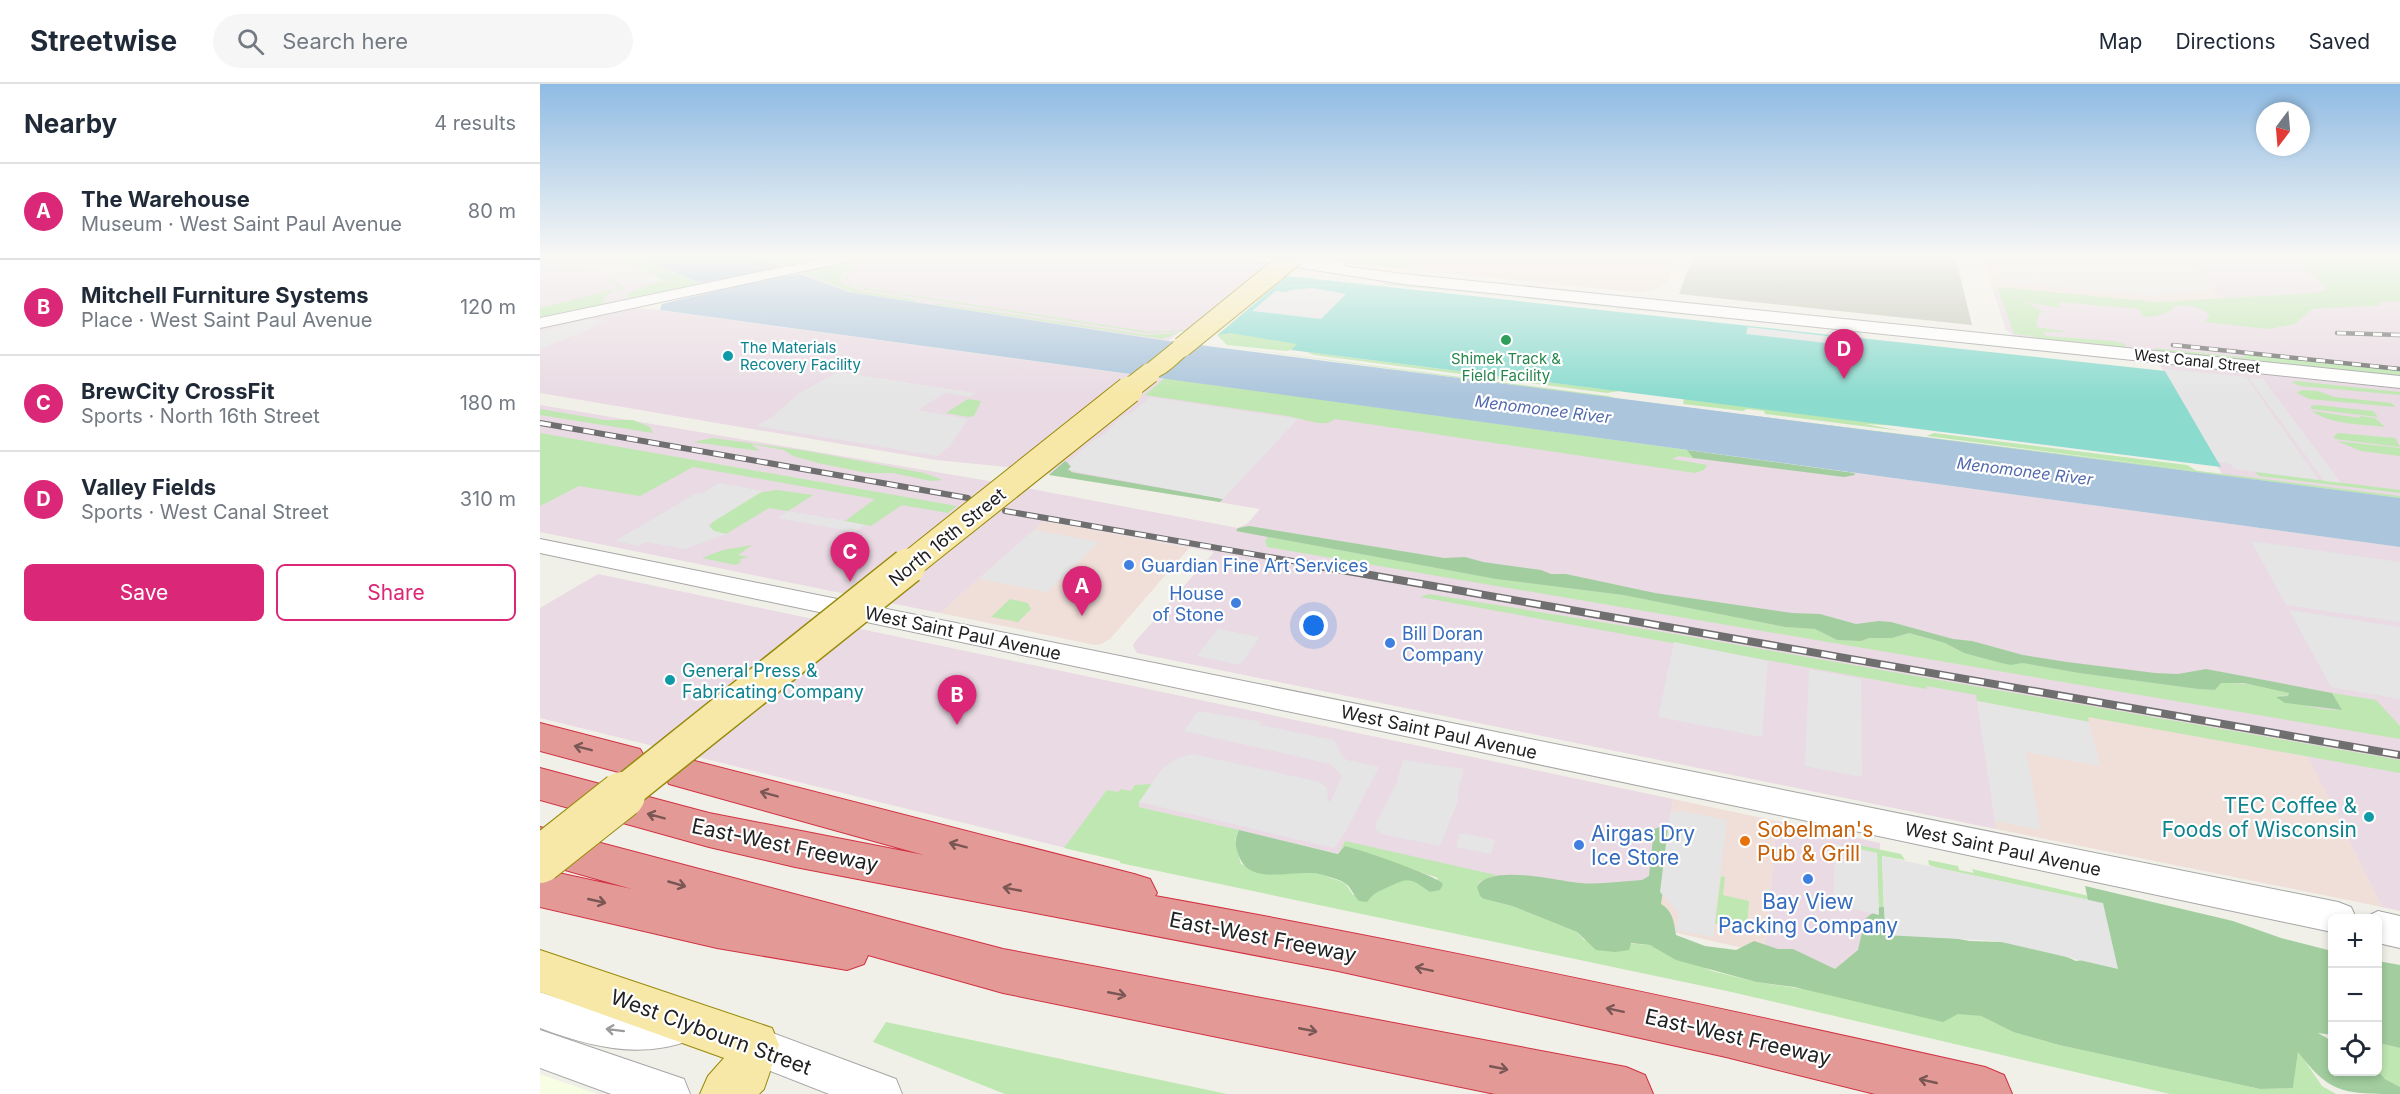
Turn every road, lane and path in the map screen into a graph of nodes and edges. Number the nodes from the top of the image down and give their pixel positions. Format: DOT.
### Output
graph roads {
  1 [pos="634,303"];
  2 [pos="1252,303"];
  3 [pos="1673,303"];
  4 [pos="540,323"];
  5 [pos="2400,382"];
  6 [pos="540,546"];
  7 [pos="540,737"];
  8 [pos="626,759"];
  9 [pos="683,773"];
  10 [pos="540,784"];
  11 [pos="540,844"];
  12 [pos="540,860"];
  13 [pos="540,888"];
  14 [pos="2328,916"];
  15 [pos="2382,928"];
  16 [pos="2400,932"];
  17 [pos="1338,950"];
  18 [pos="540,971"];
  19 [pos="1059,983"];
  20 [pos="540,1010"];
  21 [pos="694,1026"];
  22 [pos="754,1045"];
  23 [pos="540,1049"];
  24 [pos="669,1094"];
  25 [pos="726,1094"];
  26 [pos="881,1094"];
  27 [pos="1626,1094"];
  28 [pos="1985,1094"];
  1 -- 4 [label="street"];
  2 -- 12 [label="main road, North 16th Street, bridge"];
  3 -- 5 [label="street, West Canal Street"];
  6 -- 14 [label="street, West Saint Paul Avenue"];
  8 -- 7 [label="highway, one-way"];
  17 -- 9 [label="highway, one-way"];
  17 -- 10 [label="highway, East-West Freeway, one-way"];
  11 -- 19 [label="highway, one-way"];
  13 -- 19 [label="highway, one-way"];
  15 -- 16 [label="street"];
  28 -- 17 [label="highway, East-West Freeway, one-way"];
  18 -- 21 [label="main road, West Clybourn Street"];
  19 -- 27 [label="highway, one-way"];
  21 -- 20 [label="street, one-way"];
  21 -- 22 [label="main road, West Clybourn Street"];
  22 -- 25 [label="main road"];
  22 -- 26 [label="street, West Clybourn Street"];
  23 -- 24 [label="street"];
}
